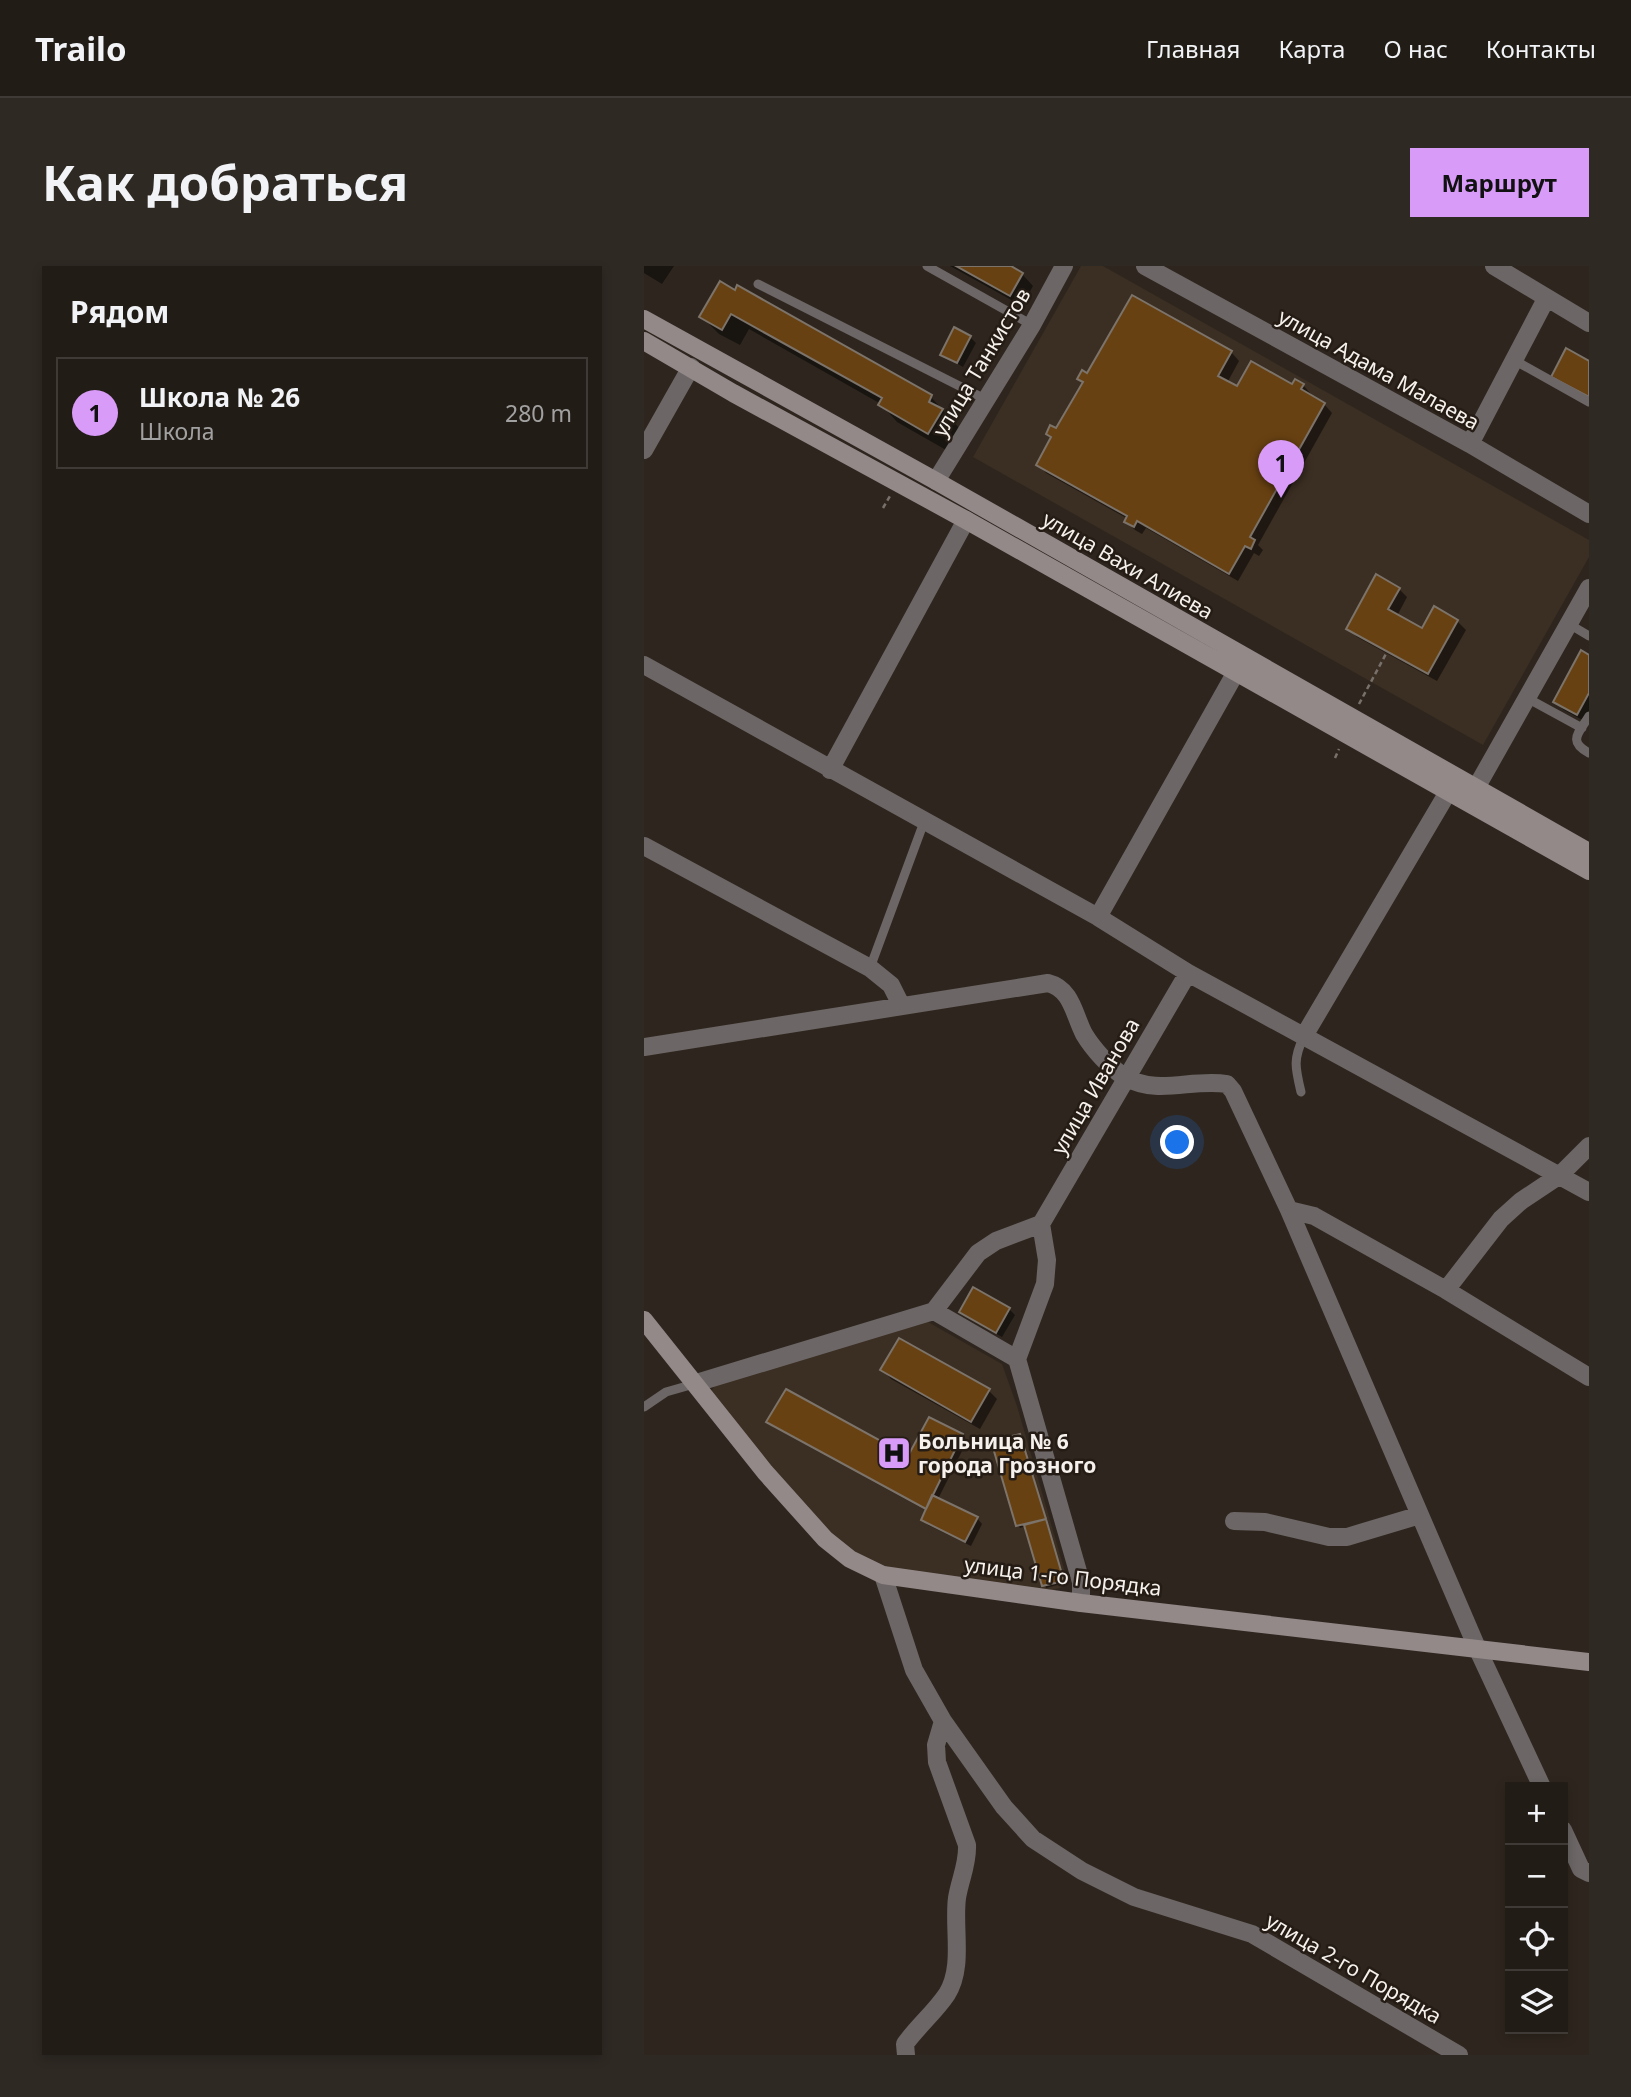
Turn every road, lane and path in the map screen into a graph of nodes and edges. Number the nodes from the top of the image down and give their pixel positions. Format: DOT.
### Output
graph roads {
  1 [pos="927,266"];
  2 [pos="1064,266"];
  3 [pos="1494,266"];
  4 [pos="1150,267"];
  5 [pos="758,284"];
  6 [pos="1546,299"];
  7 [pos="644,319"];
  8 [pos="1589,323"];
  9 [pos="1032,325"];
  10 [pos="644,341"];
  11 [pos="1514,359"];
  12 [pos="691,367"];
  13 [pos="987,400"];
  14 [pos="1589,402"];
  15 [pos="649,429"];
  16 [pos="1470,444"];
  17 [pos="644,450"];
  18 [pos="936,481"];
  19 [pos="1589,514"];
  20 [pos="966,520"];
  21 [pos="1589,589"];
  22 [pos="1569,624"];
  23 [pos="1589,636"];
  24 [pos="644,664"];
  25 [pos="1236,672"];
  26 [pos="1527,698"];
  27 [pos="1589,716"];
  28 [pos="1582,728"];
  29 [pos="1589,753"];
  30 [pos="830,770"];
  31 [pos="1476,788"];
  32 [pos="1448,792"];
  33 [pos="925,822"];
  34 [pos="644,846"];
  35 [pos="1589,852"];
  36 [pos="1589,872"];
  37 [pos="1098,917"];
  38 [pos="870,968"];
  39 [pos="1188,973"];
  40 [pos="901,1005"];
  41 [pos="1304,1035"];
  42 [pos="644,1047"];
  43 [pos="1125,1077"];
  44 [pos="1301,1092"];
  45 [pos="1589,1146"];
  46 [pos="1560,1175"];
  47 [pos="1589,1192"];
  48 [pos="1289,1210"];
  49 [pos="1041,1223"];
  50 [pos="1446,1290"];
  51 [pos="934,1311"];
  52 [pos="644,1320"];
  53 [pos="1017,1359"];
  54 [pos="1589,1377"];
  55 [pos="696,1383"];
  56 [pos="644,1407"];
  57 [pos="1420,1515"];
  58 [pos="1234,1521"];
  59 [pos="883,1575"];
  60 [pos="1081,1603"];
  61 [pos="1478,1650"];
  62 [pos="1589,1661"];
  63 [pos="943,1721"];
  64 [pos="1540,1782"];
  65 [pos="1568,1841"];
  66 [pos="1589,1873"];
  67 [pos="906,2055"];
  68 [pos="1459,2055"];
  1 -- 9 [label="lane"];
  2 -- 9 [label="street, улица Танкистов"];
  3 -- 6 [label="street"];
  4 -- 16 [label="street, улица Адама Малаева"];
  5 -- 13 [label="lane"];
  6 -- 8 [label="street"];
  6 -- 11 [label="street"];
  7 -- 18 [label="main road, улица Вахи Алиева"];
  9 -- 13 [label="street, улица Танкистов"];
  10 -- 12 [label="main road, улица Вахи Алиева"];
  11 -- 14 [label="lane"];
  11 -- 16 [label="street"];
  12 -- 15 [label="street"];
  12 -- 20 [label="main road, улица Вахи Алиева"];
  13 -- 18 [label="street, улица Танкистов"];
  15 -- 17 [label="street"];
  16 -- 19 [label="street, улица Адама Малаева"];
  18 -- 31 [label="main road, улица Вахи Алиева"];
  20 -- 25 [label="main road, улица Вахи Алиева"];
  20 -- 30 [label="street"];
  21 -- 22 [label="street"];
  22 -- 23 [label="lane"];
  22 -- 26 [label="street"];
  24 -- 30 [label="street"];
  25 -- 32 [label="main road, улица Вахи Алиева"];
  25 -- 37 [label="street"];
  26 -- 28 [label="lane"];
  26 -- 31 [label="street"];
  27 -- 28 [label="lane"];
  28 -- 29 [label="lane"];
  30 -- 33 [label="street"];
  31 -- 35 [label="main road, улица Вахи Алиева"];
  32 -- 36 [label="main road, улица Вахи Алиева"];
  32 -- 41 [label="street"];
  33 -- 37 [label="street"];
  33 -- 38 [label="lane"];
  34 -- 38 [label="street"];
  37 -- 39 [label="street"];
  38 -- 40 [label="street"];
  39 -- 41 [label="street"];
  39 -- 43 [label="street, улица Иванова"];
  40 -- 42 [label="street"];
  40 -- 43 [label="street"];
  41 -- 44 [label="lane"];
  41 -- 46 [label="street"];
  43 -- 48 [label="street"];
  43 -- 49 [label="street, улица Иванова"];
  45 -- 46 [label="street"];
  46 -- 47 [label="street"];
  46 -- 50 [label="street"];
  48 -- 50 [label="street"];
  48 -- 57 [label="street"];
  49 -- 51 [label="street"];
  49 -- 53 [label="street"];
  50 -- 54 [label="street"];
  51 -- 53 [label="street"];
  51 -- 55 [label="street"];
  52 -- 55 [label="main road, улица 1-го Порядка"];
  53 -- 60 [label="street"];
  55 -- 56 [label="lane"];
  55 -- 59 [label="main road, улица 1-го Порядка"];
  57 -- 58 [label="street"];
  57 -- 61 [label="street"];
  59 -- 60 [label="main road, улица 1-го Порядка"];
  59 -- 63 [label="street, улица 2-го Порядка"];
  60 -- 61 [label="main road, улица 1-го Порядка"];
  61 -- 62 [label="main road, улица 1-го Порядка"];
  61 -- 64 [label="street"];
  63 -- 67 [label="street"];
  63 -- 68 [label="street, улица 2-го Порядка"];
  65 -- 66 [label="street"];
}
